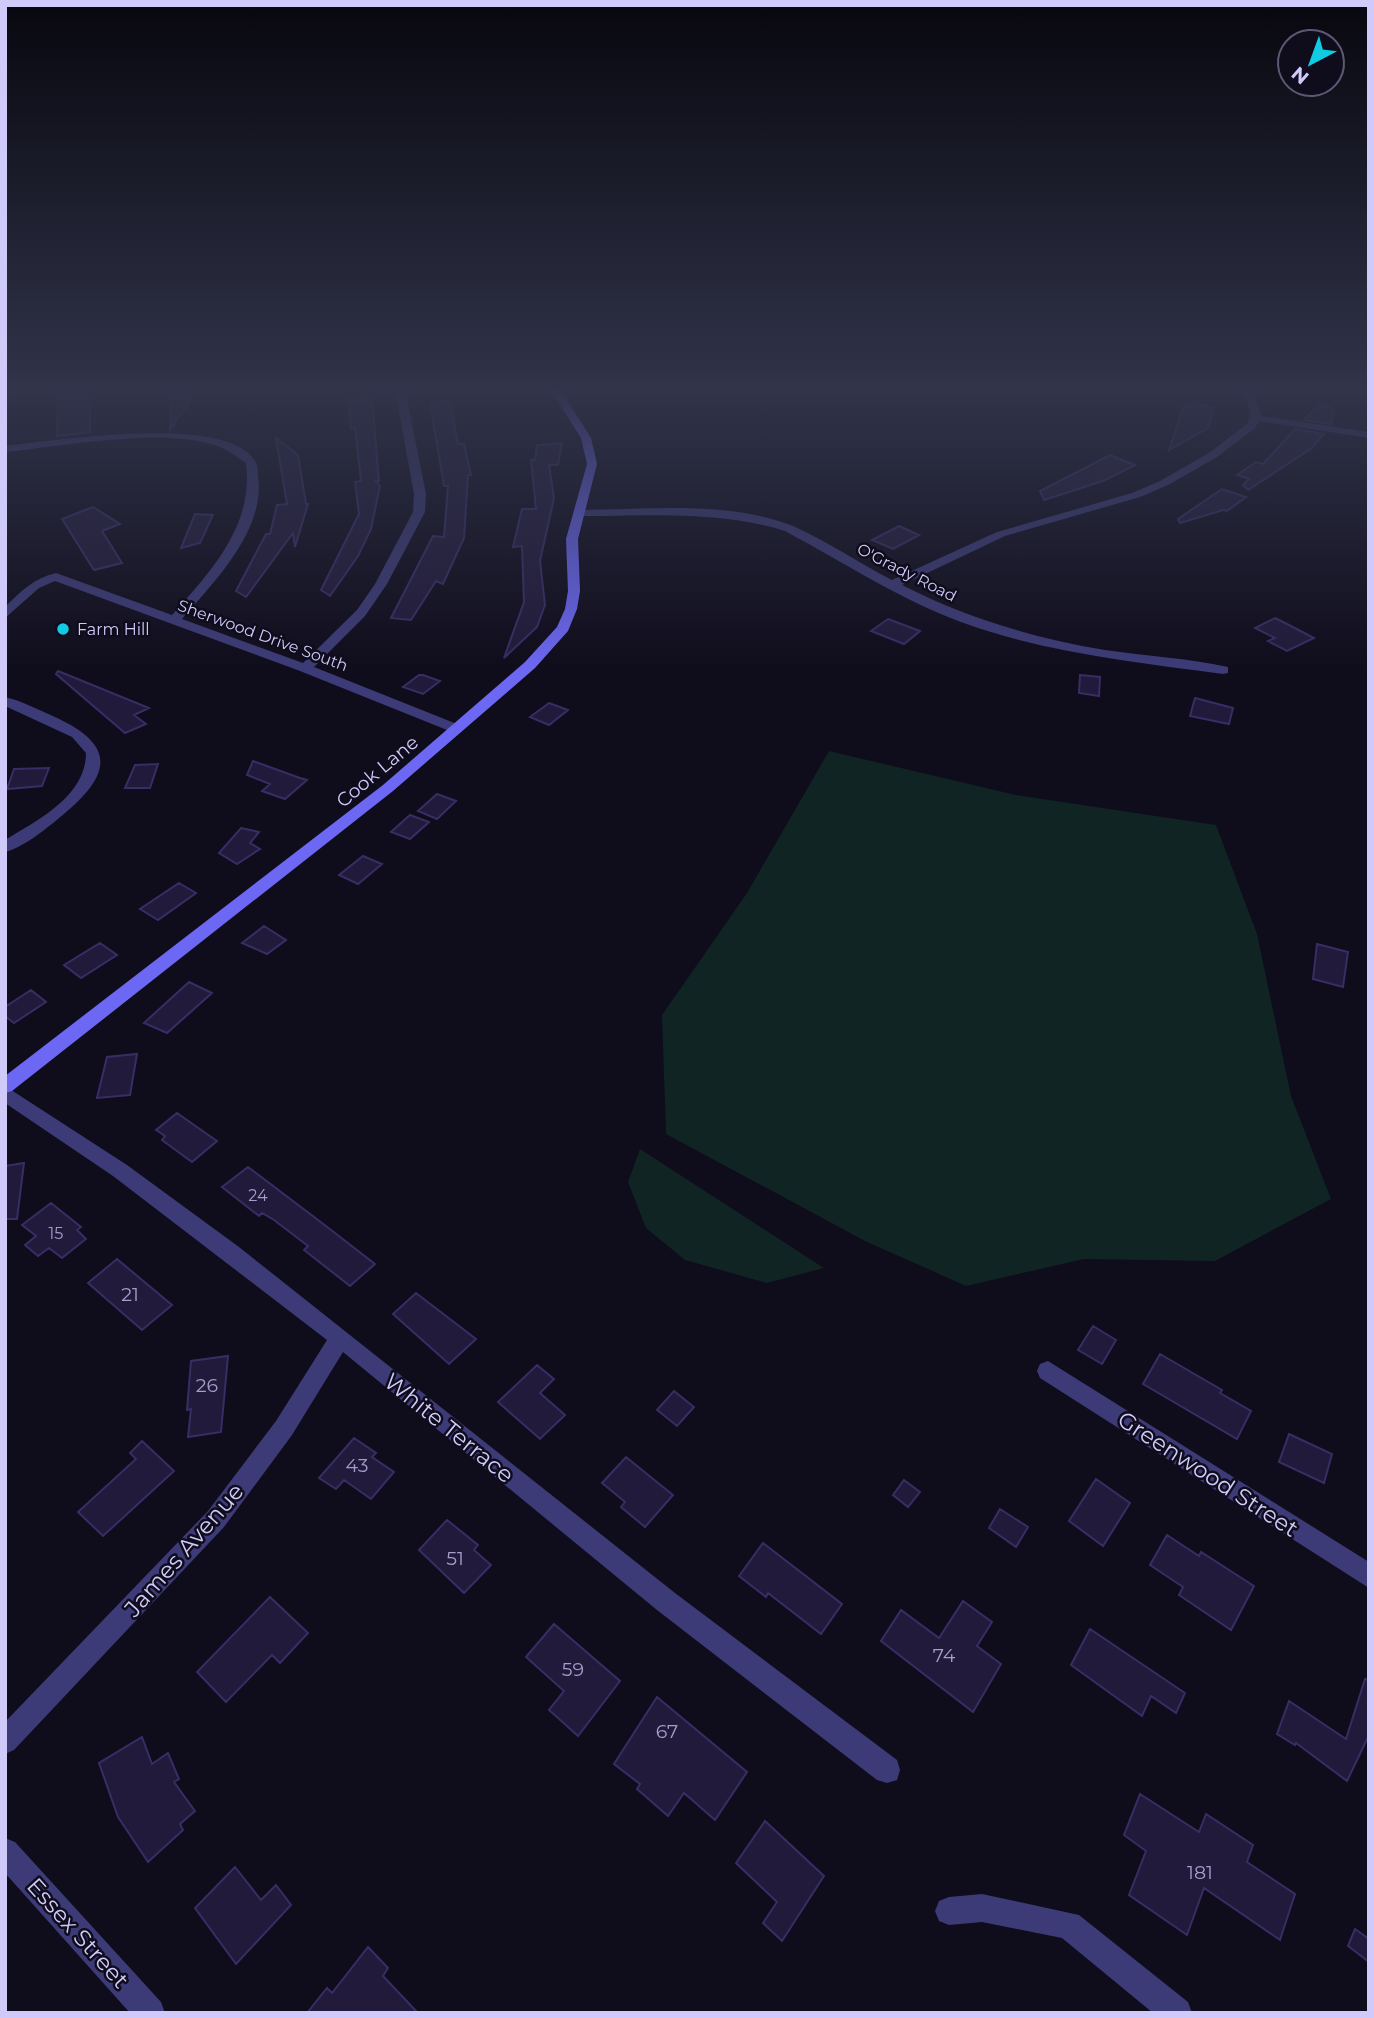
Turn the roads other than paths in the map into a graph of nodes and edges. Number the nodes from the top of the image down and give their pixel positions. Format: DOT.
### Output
graph roads {
  1 [pos="255,483"];
  2 [pos="418,483"];
  3 [pos="587,483"];
  4 [pos="1160,483"];
  5 [pos="579,513"];
  6 [pos="894,584"];
  7 [pos="5,614"];
  8 [pos="174,620"];
  9 [pos="305,668"];
  10 [pos="1223,670"];
  11 [pos="5,701"];
  12 [pos="457,729"];
  13 [pos="5,847"];
  14 [pos="5,1086"];
  15 [pos="5,1093"];
  16 [pos="339,1339"];
  17 [pos="1048,1371"];
  18 [pos="1369,1576"];
  19 [pos="5,1741"];
  20 [pos="887,1770"];
  21 [pos="5,1852"];
  22 [pos="949,1911"];
  23 [pos="150,2013"];
  24 [pos="1177,2013"];
  1 -- 8 [label="street"];
  2 -- 9 [label="street"];
  3 -- 5 [label="street, Cook Lane"];
  4 -- 6 [label="street"];
  5 -- 6 [label="street, O'Grady Road"];
  5 -- 12 [label="street, Cook Lane"];
  6 -- 10 [label="street, O'Grady Road"];
  7 -- 8 [label="street, Sherwood Drive South"];
  8 -- 9 [label="street, Sherwood Drive South"];
  9 -- 12 [label="street, Sherwood Drive South"];
  11 -- 13 [label="street"];
  12 -- 14 [label="street, Cook Lane"];
  15 -- 16 [label="street, White Terrace"];
  16 -- 19 [label="street, James Avenue"];
  16 -- 20 [label="street, White Terrace"];
  17 -- 18 [label="street, Greenwood Street"];
  21 -- 23 [label="street, Essex Street"];
  22 -- 24 [label="street"];
}
